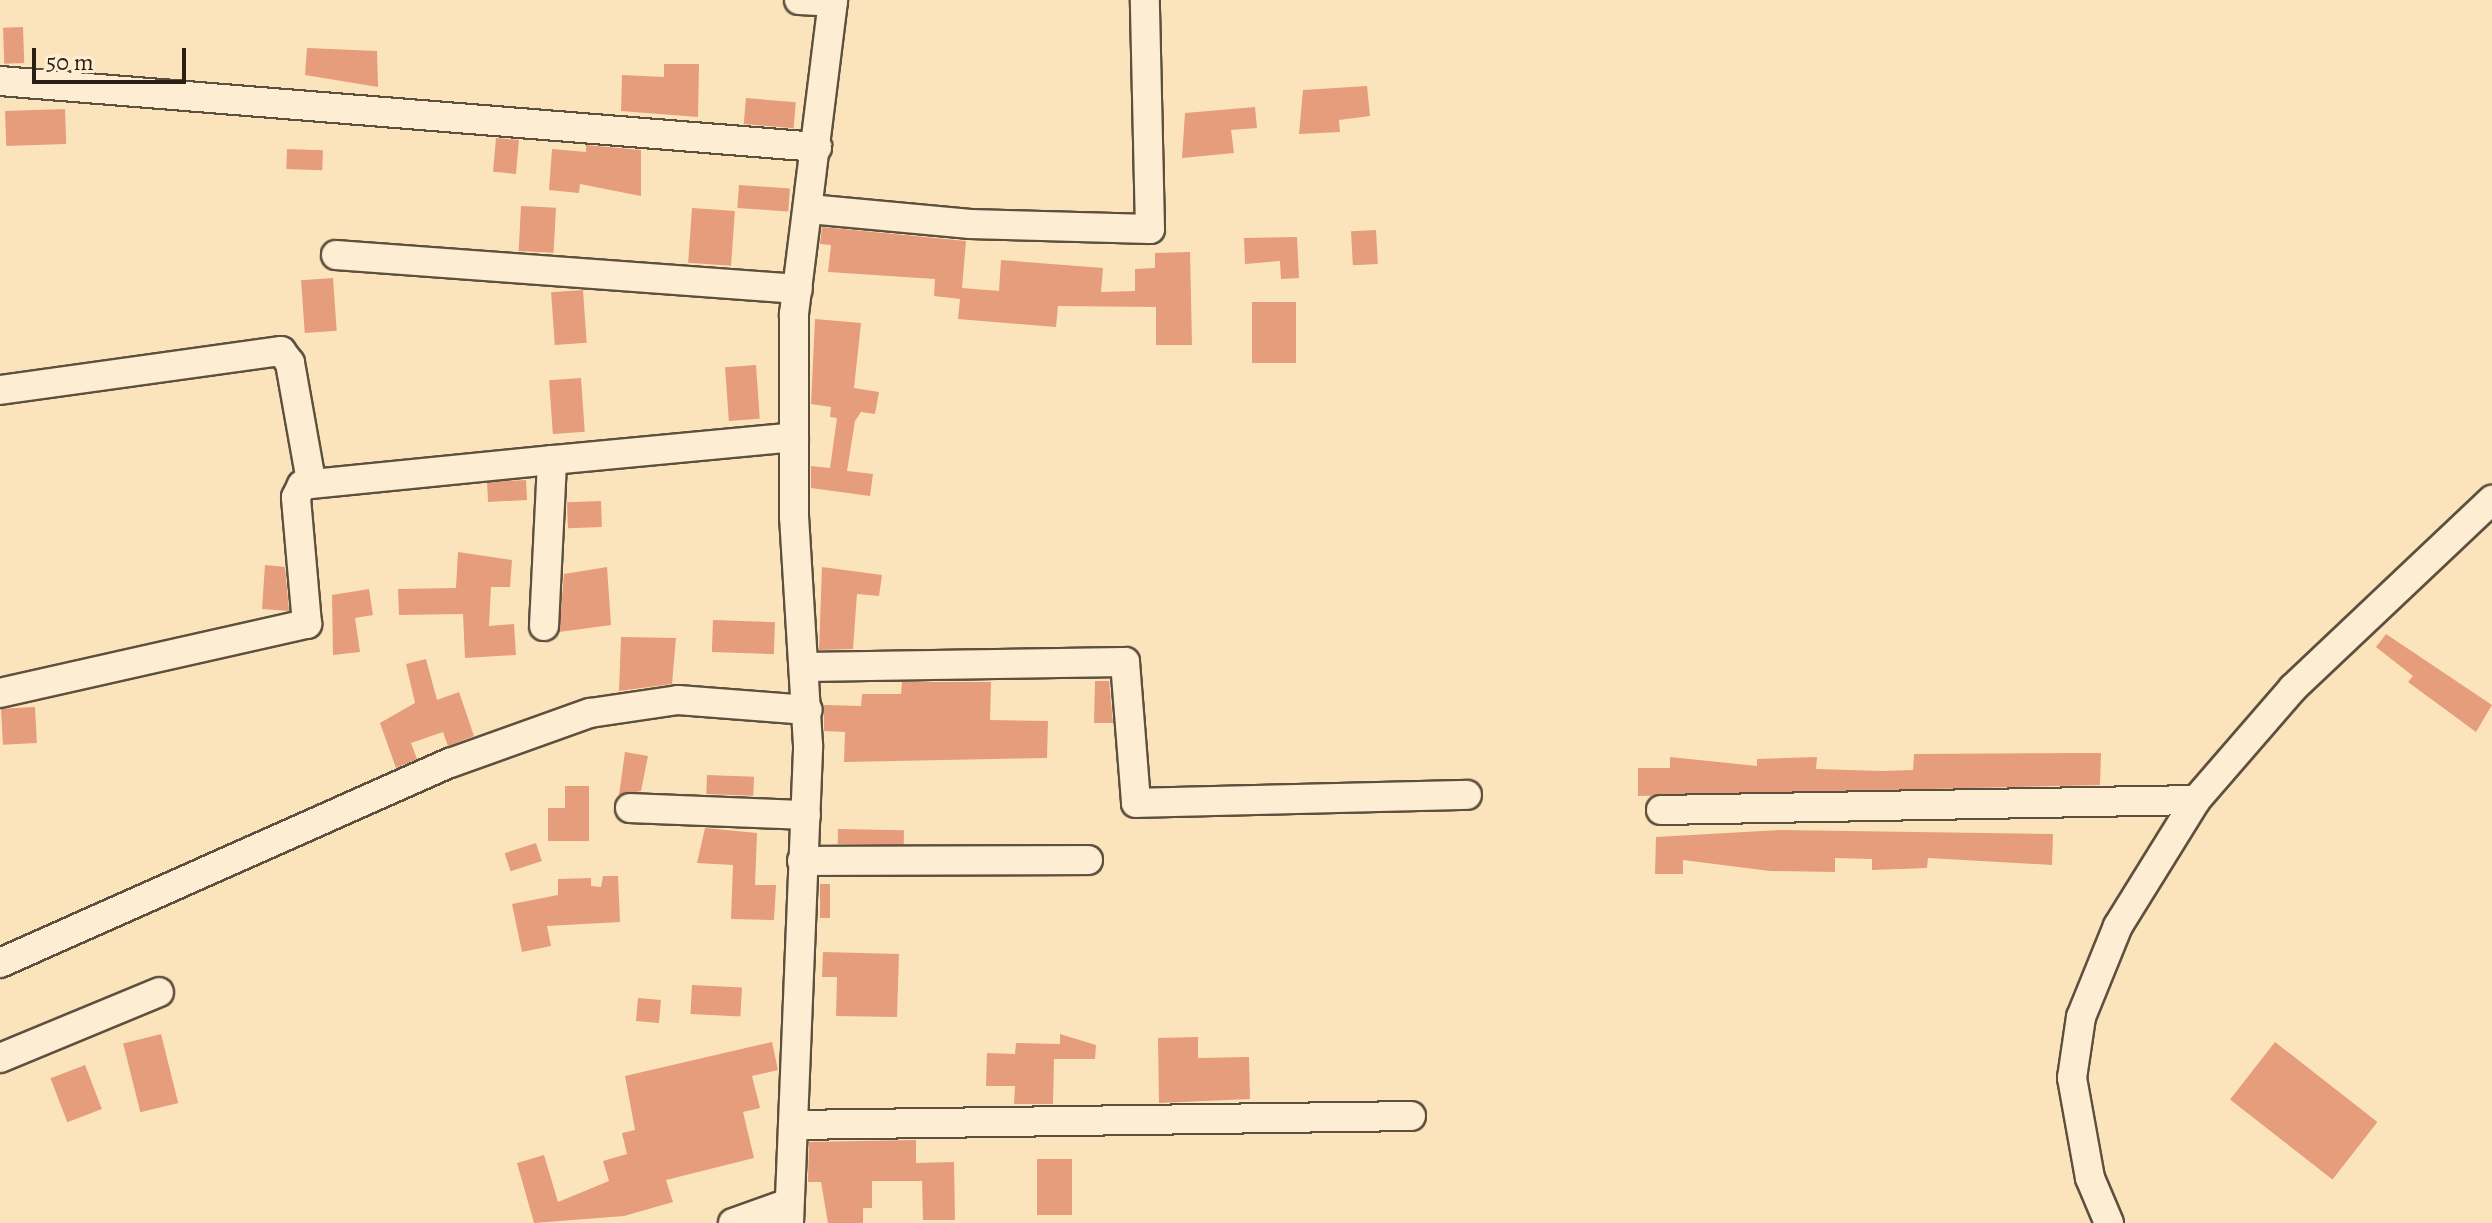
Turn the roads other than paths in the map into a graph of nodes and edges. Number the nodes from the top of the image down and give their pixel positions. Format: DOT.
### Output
graph roads {
  1 [pos="799,0"];
  2 [pos="1145,0"];
  3 [pos="833,1"];
  4 [pos="0,81"];
  5 [pos="817,147"];
  6 [pos="809,209"];
  7 [pos="336,255"];
  8 [pos="798,289"];
  9 [pos="0,390"];
  10 [pos="794,437"];
  11 [pos="552,460"];
  12 [pos="311,481"];
  13 [pos="2492,500"];
  14 [pos="544,626"];
  15 [pos="804,667"];
  16 [pos="0,693"];
  17 [pos="808,710"];
  18 [pos="1467,795"];
  19 [pos="2196,800"];
  20 [pos="630,808"];
  21 [pos="1661,810"];
  22 [pos="806,815"];
  23 [pos="1088,860"];
  24 [pos="802,861"];
  25 [pos="0,963"];
  26 [pos="159,992"];
  27 [pos="0,1058"];
  28 [pos="1411,1116"];
  29 [pos="793,1125"];
  30 [pos="789,1213"];
  31 [pos="733,1223"];
  32 [pos="2109,1223"];
  1 -- 3 [label="street"];
  2 -- 6 [label="street"];
  3 -- 5 [label="street"];
  4 -- 5 [label="street"];
  5 -- 6 [label="street"];
  6 -- 8 [label="street"];
  7 -- 8 [label="street"];
  8 -- 10 [label="street"];
  9 -- 12 [label="street"];
  10 -- 11 [label="street"];
  10 -- 15 [label="street"];
  11 -- 12 [label="street"];
  11 -- 14 [label="street"];
  12 -- 16 [label="street"];
  13 -- 19 [label="street"];
  15 -- 17 [label="street"];
  15 -- 18 [label="street"];
  17 -- 22 [label="street"];
  17 -- 25 [label="street"];
  19 -- 21 [label="street"];
  19 -- 32 [label="street"];
  20 -- 22 [label="street"];
  22 -- 24 [label="street"];
  23 -- 24 [label="street"];
  24 -- 29 [label="street"];
  26 -- 27 [label="street"];
  28 -- 29 [label="street"];
  29 -- 30 [label="street"];
  30 -- 31 [label="street"];
}
